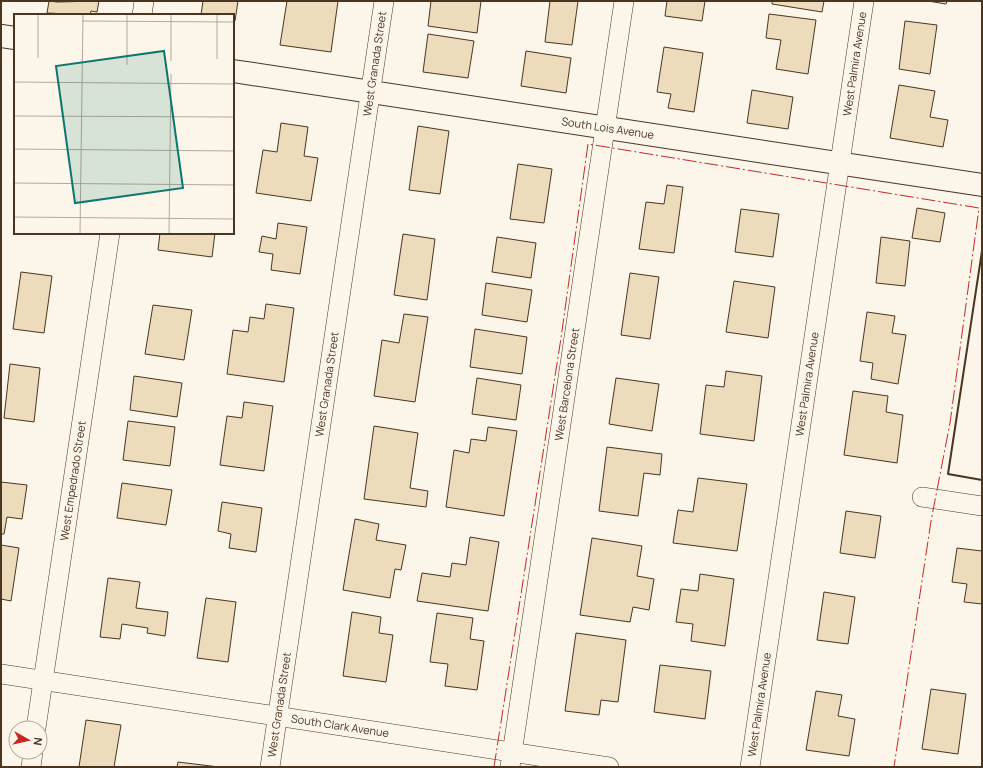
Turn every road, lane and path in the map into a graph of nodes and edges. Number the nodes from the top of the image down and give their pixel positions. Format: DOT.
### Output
graph roads {
  1 [pos="144,1"];
  2 [pos="384,1"];
  3 [pos="624,1"];
  4 [pos="864,1"];
  5 [pos="142,14"];
  6 [pos="1,36"];
  7 [pos="14,38"];
  8 [pos="234,71"];
  9 [pos="371,92"];
  10 [pos="605,128"];
  11 [pos="840,164"];
  12 [pos="982,185"];
  13 [pos="110,234"];
  14 [pos="922,497"];
  15 [pos="982,506"];
  16 [pos="1,674"];
  17 [pos="44,681"];
  18 [pos="277,717"];
  19 [pos="37,720"];
  20 [pos="511,760"];
  21 [pos="270,767"];
  22 [pos="609,767"];
  23 [pos="750,767"];
  1 -- 5 [label="street"];
  2 -- 9 [label="street, West Granada Street"];
  3 -- 10 [label="street, West Barcelona Street"];
  4 -- 11 [label="street, West Palmira Avenue"];
  6 -- 7 [label="street"];
  8 -- 9 [label="street, South Lois Avenue"];
  9 -- 10 [label="street, South Lois Avenue"];
  9 -- 18 [label="street, West Granada Street"];
  10 -- 11 [label="street, South Lois Avenue"];
  10 -- 20 [label="street, West Barcelona Street"];
  11 -- 12 [label="street, South Lois Avenue"];
  11 -- 23 [label="street, West Palmira Avenue"];
  13 -- 17 [label="street, West Empedrado Street"];
  14 -- 15 [label="street"];
  16 -- 17 [label="street, South Clark Avenue"];
  17 -- 18 [label="street, South Clark Avenue"];
  17 -- 19 [label="street, West Empedrado Street"];
  18 -- 20 [label="street, South Clark Avenue"];
  18 -- 21 [label="street, West Granada Street"];
  20 -- 22 [label="street, South Clark Avenue"];
}
